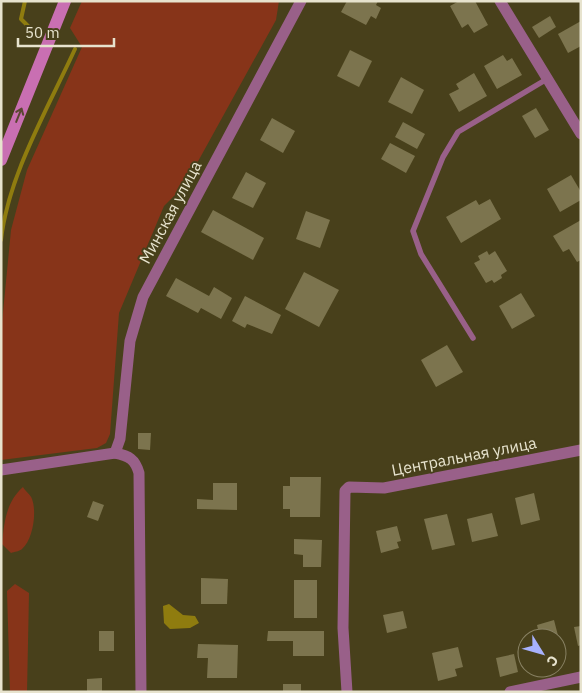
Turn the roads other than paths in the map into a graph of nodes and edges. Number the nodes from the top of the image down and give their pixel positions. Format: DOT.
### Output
graph roads {
  1 [pos="65,1"];
  2 [pos="301,1"];
  3 [pos="500,1"];
  4 [pos="548,78"];
  5 [pos="581,134"];
  6 [pos="1,160"];
  7 [pos="473,338"];
  8 [pos="581,450"];
  9 [pos="115,453"];
  10 [pos="1,470"];
  11 [pos="581,676"];
  12 [pos="141,692"];
  13 [pos="347,692"];
  14 [pos="510,692"];
  6 -- 1 [label="street, one-way"];
  2 -- 9 [label="street, Минская улица"];
  3 -- 4 [label="street"];
  4 -- 5 [label="street"];
  4 -- 7 [label="lane"];
  8 -- 13 [label="street, Центральная улица"];
  9 -- 10 [label="street"];
  9 -- 12 [label="street"];
  11 -- 14 [label="street"];
}
